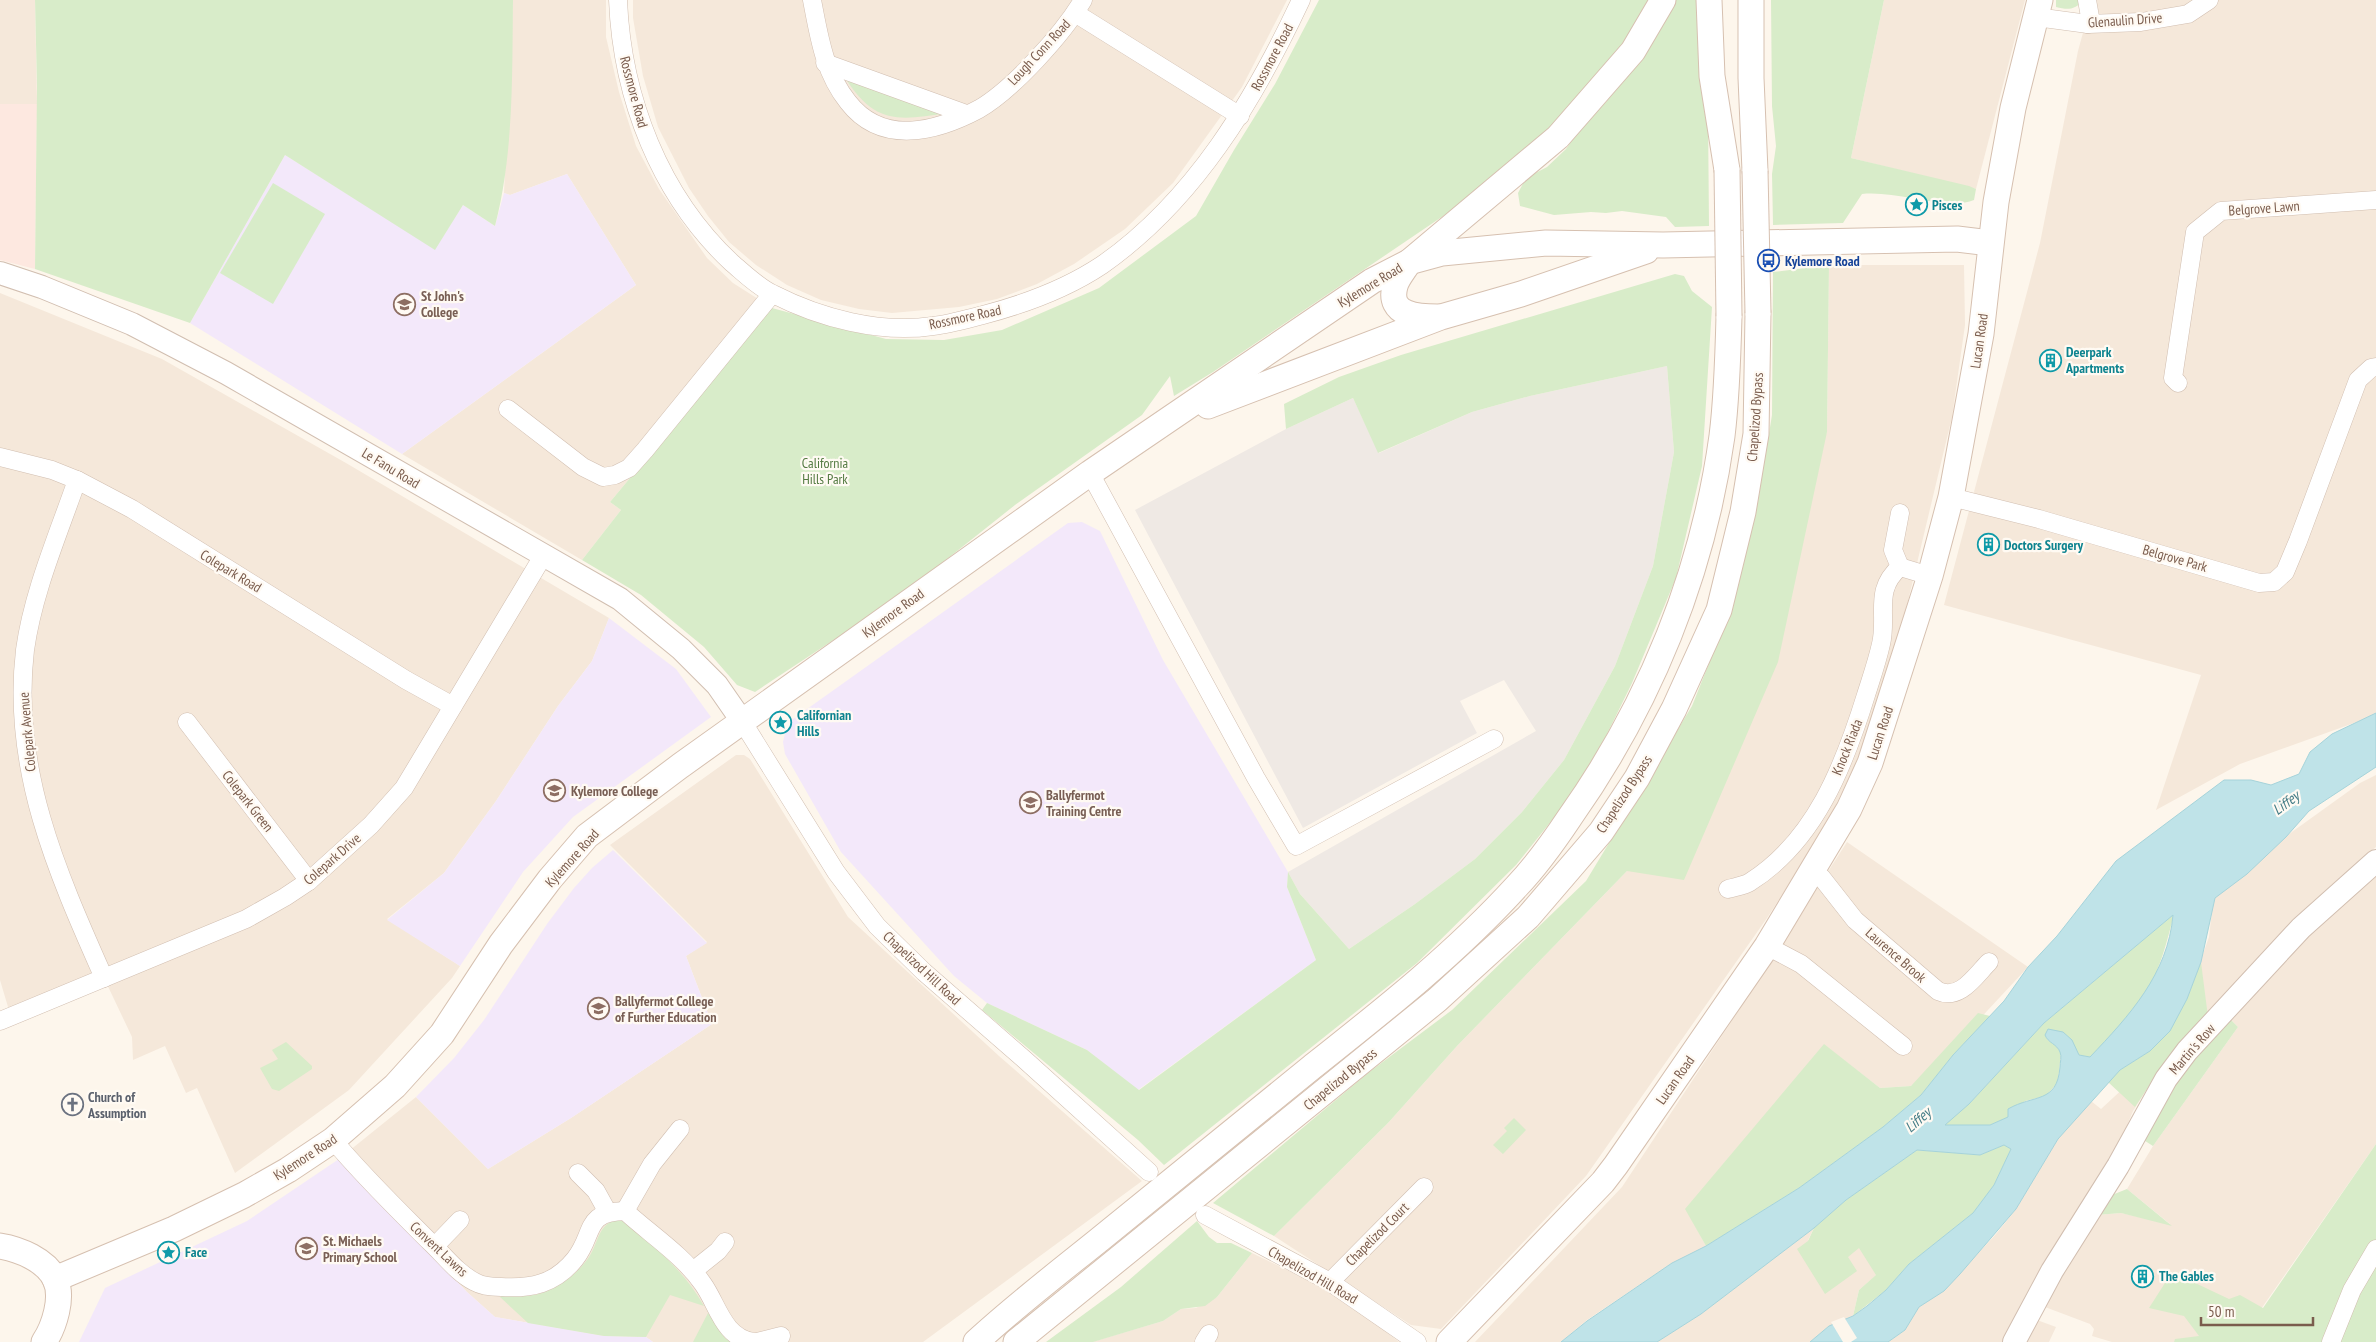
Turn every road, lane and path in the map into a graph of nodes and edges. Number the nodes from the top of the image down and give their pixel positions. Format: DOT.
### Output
graph roads {
  1 [pos="618,0"];
  2 [pos="812,0"];
  3 [pos="1301,0"];
  4 [pos="1663,0"];
  5 [pos="1709,0"];
  6 [pos="1724,0"];
  7 [pos="1752,0"];
  8 [pos="2087,0"];
  9 [pos="2209,0"];
  10 [pos="1079,6"];
  11 [pos="2038,8"];
  12 [pos="2088,24"];
  13 [pos="825,63"];
  14 [pos="966,114"];
  15 [pos="1240,116"];
  16 [pos="1727,170"];
  17 [pos="2376,200"];
  18 [pos="1990,243"];
  19 [pos="1663,245"];
  20 [pos="1409,262"];
  21 [pos="0,273"];
  22 [pos="772,294"];
  23 [pos="1441,317"];
  24 [pos="2376,367"];
  25 [pos="2178,383"];
  26 [pos="508,410"];
  27 [pos="1171,420"];
  28 [pos="0,457"];
  29 [pos="1090,473"];
  30 [pos="77,480"];
  31 [pos="1951,497"];
  32 [pos="1900,513"];
  33 [pos="543,556"];
  34 [pos="1900,566"];
  35 [pos="1930,576"];
  36 [pos="453,706"];
  37 [pos="742,721"];
  38 [pos="187,722"];
  39 [pos="1494,739"];
  40 [pos="2376,861"];
  41 [pos="1812,872"];
  42 [pos="309,881"];
  43 [pos="1728,889"];
  44 [pos="1767,946"];
  45 [pos="1989,962"];
  46 [pos="104,978"];
  47 [pos="0,1021"];
  48 [pos="1903,1046"];
  49 [pos="680,1128"];
  50 [pos="333,1140"];
  51 [pos="1149,1172"];
  52 [pos="578,1173"];
  53 [pos="1424,1187"];
  54 [pos="607,1211"];
  55 [pos="625,1211"];
  56 [pos="1204,1215"];
  57 [pos="460,1220"];
  58 [pos="725,1242"];
  59 [pos="0,1246"];
  60 [pos="435,1246"];
  61 [pos="2376,1249"];
  62 [pos="693,1271"];
  63 [pos="55,1279"];
  64 [pos="1330,1282"];
  65 [pos="781,1336"];
  66 [pos="44,1342"];
  67 [pos="753,1342"];
  68 [pos="757,1342"];
  69 [pos="976,1342"];
  70 [pos="1016,1342"];
  71 [pos="1417,1342"];
  72 [pos="1449,1342"];
  73 [pos="2014,1342"];
  74 [pos="2331,1342"];
  1 -- 22 [label="street, Rossmore Road"];
  2 -- 13 [label="street, Lough Conn Road"];
  3 -- 15 [label="street, Rossmore Road"];
  4 -- 20 [label="main road"];
  5 -- 16 [label="main road, Chapelizod Bypass"];
  6 -- 16 [label="main road, Chapelizod Bypass"];
  7 -- 70 [label="main road, Chapelizod Bypass, bridge"];
  8 -- 12 [label="street"];
  9 -- 12 [label="street, Glenaulin Drive"];
  10 -- 14 [label="street, Lough Conn Road"];
  10 -- 15 [label="street"];
  11 -- 12 [label="street, Glenaulin Drive"];
  11 -- 18 [label="main road, Lucan Road"];
  13 -- 14 [label="street"];
  13 -- 14 [label="street, Lough Conn Road"];
  15 -- 22 [label="street, Rossmore Road"];
  16 -- 69 [label="main road, Chapelizod Bypass, bridge"];
  17 -- 25 [label="street, Belgrove Lawn"];
  18 -- 19 [label="main road, Kylemore Road"];
  18 -- 31 [label="main road, Lucan Road"];
  19 -- 20 [label="main road, Kylemore Road"];
  19 -- 23 [label="main road, Kylemore Road"];
  20 -- 23 [label="main road"];
  20 -- 27 [label="main road, Kylemore Road"];
  21 -- 33 [label="street, Le Fanu Road"];
  22 -- 26 [label="street"];
  23 -- 27 [label="main road, Kylemore Road"];
  24 -- 31 [label="street, Belgrove Park"];
  27 -- 29 [label="main road, Kylemore Road"];
  28 -- 30 [label="street, Colepark Road"];
  29 -- 37 [label="main road, Kylemore Road"];
  29 -- 39 [label="street"];
  30 -- 36 [label="street, Colepark Road"];
  30 -- 46 [label="street, Colepark Avenue"];
  31 -- 35 [label="main road, Lucan Road"];
  32 -- 34 [label="street"];
  33 -- 36 [label="street, Colepark Drive"];
  33 -- 37 [label="street, Le Fanu Road"];
  34 -- 35 [label="street"];
  34 -- 43 [label="street, Knock Riada"];
  35 -- 41 [label="main road, Lucan Road"];
  36 -- 42 [label="street, Colepark Drive"];
  37 -- 50 [label="main road, Kylemore Road"];
  37 -- 51 [label="street, Chapelizod Hill Road"];
  38 -- 42 [label="street, Colepark Green"];
  40 -- 73 [label="street, Martin's Row"];
  41 -- 44 [label="main road, Lucan Road"];
  41 -- 45 [label="street, Laurence Brook"];
  42 -- 46 [label="street, Colepark Drive"];
  44 -- 48 [label="street"];
  44 -- 72 [label="main road, Lucan Road"];
  46 -- 47 [label="street, Colepark Drive"];
  49 -- 55 [label="street"];
  50 -- 60 [label="street, Convent Lawns"];
  50 -- 63 [label="main road, Kylemore Road"];
  52 -- 54 [label="street"];
  53 -- 64 [label="street, Chapelizod Court"];
  54 -- 55 [label="street"];
  54 -- 60 [label="street, Convent Lawns"];
  55 -- 62 [label="street"];
  56 -- 64 [label="street, Chapelizod Hill Road"];
  57 -- 60 [label="street"];
  58 -- 62 [label="street"];
  59 -- 63 [label="main road"];
  61 -- 74 [label="street"];
  62 -- 67 [label="street"];
  63 -- 66 [label="main road"];
  64 -- 71 [label="street, Chapelizod Hill Road"];
  65 -- 68 [label="street"];
}
